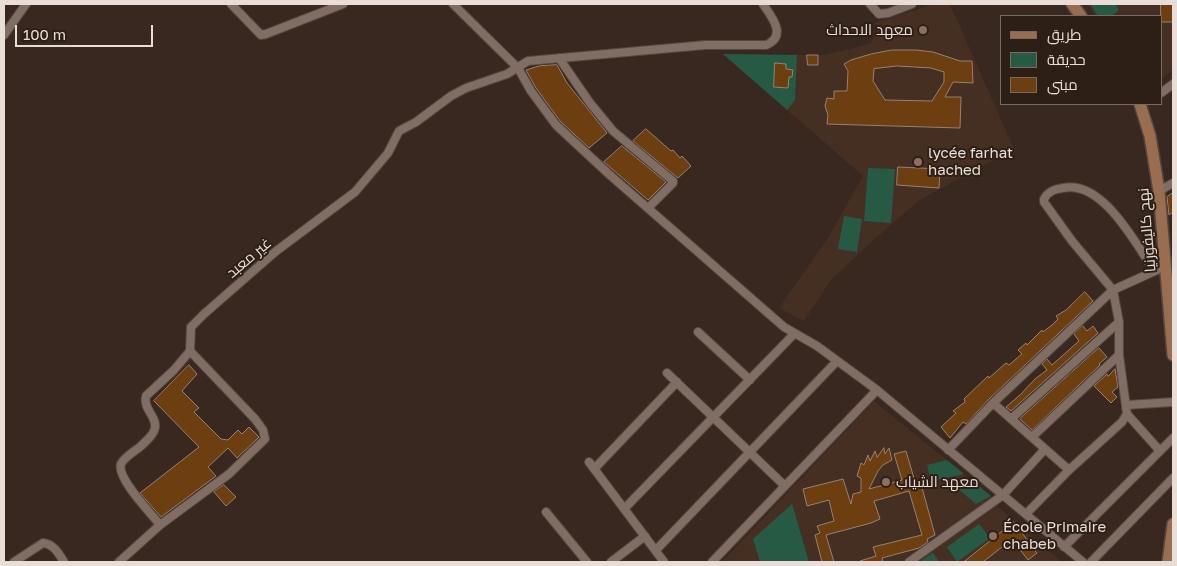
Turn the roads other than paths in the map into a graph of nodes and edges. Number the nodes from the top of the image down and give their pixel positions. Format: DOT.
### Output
graph roads {
  1 [pos="26,4"];
  2 [pos="231,4"];
  3 [pos="343,4"];
  4 [pos="453,4"];
  5 [pos="763,4"];
  6 [pos="870,4"];
  7 [pos="912,4"];
  8 [pos="1072,4"];
  9 [pos="1080,15"];
  10 [pos="4,35"];
  11 [pos="559,58"];
  12 [pos="518,68"];
  13 [pos="1173,84"];
  14 [pos="1162,92"];
  15 [pos="1143,105"];
  16 [pos="1173,183"];
  17 [pos="1159,191"];
  18 [pos="648,208"];
  19 [pos="1160,270"];
  20 [pos="1113,290"];
  21 [pos="1118,322"];
  22 [pos="698,332"];
  23 [pos="794,334"];
  24 [pos="190,351"];
  25 [pos="1119,355"];
  26 [pos="1173,355"];
  27 [pos="837,361"];
  28 [pos="667,373"];
  29 [pos="750,380"];
  30 [pos="677,382"];
  31 [pos="877,390"];
  32 [pos="1173,402"];
  33 [pos="993,403"];
  34 [pos="1127,405"];
  35 [pos="1127,414"];
  36 [pos="714,417"];
  37 [pos="1011,419"];
  38 [pos="1032,437"];
  39 [pos="1173,438"];
  40 [pos="1045,449"];
  41 [pos="948,450"];
  42 [pos="1160,451"];
  43 [pos="750,452"];
  44 [pos="1069,470"];
  45 [pos="1173,478"];
  46 [pos="785,486"];
  47 [pos="1003,495"];
  48 [pos="624,509"];
  49 [pos="546,512"];
  50 [pos="1026,514"];
  51 [pos="160,525"];
  52 [pos="1173,531"];
  53 [pos="645,536"];
  54 [pos="1064,547"];
  55 [pos="656,550"];
  56 [pos="14,562"];
  57 [pos="64,562"];
  58 [pos="119,562"];
  59 [pos="585,562"];
  60 [pos="611,562"];
  61 [pos="664,562"];
  62 [pos="712,562"];
  63 [pos="909,562"];
  64 [pos="1083,562"];
  65 [pos="1091,562"];
  66 [pos="1168,562"];
  1 -- 10 [label="street"];
  2 -- 3 [label="street"];
  4 -- 12 [label="street"];
  5 -- 11 [label="street, غير معبد"];
  6 -- 7 [label="street"];
  8 -- 9 [label="street"];
  11 -- 12 [label="street, غير معبد"];
  11 -- 18 [label="street"];
  12 -- 18 [label="street"];
  12 -- 24 [label="street, غير معبد"];
  13 -- 14 [label="street"];
  15 -- 17 [label="street, نهح كاليفورنيا"];
  16 -- 17 [label="street"];
  17 -- 19 [label="street, نهح كاليفورنيا"];
  18 -- 23 [label="street"];
  19 -- 20 [label="street"];
  19 -- 20 [label="street"];
  19 -- 26 [label="street, نهح كاليفورنيا"];
  20 -- 21 [label="street"];
  20 -- 33 [label="street"];
  21 -- 25 [label="street"];
  21 -- 37 [label="street"];
  22 -- 29 [label="street"];
  23 -- 27 [label="street"];
  23 -- 29 [label="street"];
  24 -- 51 [label="street"];
  24 -- 51 [label="street"];
  25 -- 34 [label="street"];
  25 -- 38 [label="street"];
  27 -- 31 [label="street"];
  27 -- 43 [label="street"];
  28 -- 30 [label="street"];
  29 -- 36 [label="street"];
  30 -- 36 [label="street"];
  30 -- 48 [label="street"];
  31 -- 41 [label="street"];
  31 -- 46 [label="street"];
  32 -- 34 [label="street"];
  33 -- 37 [label="street"];
  33 -- 41 [label="street"];
  34 -- 35 [label="street"];
  35 -- 42 [label="street"];
  35 -- 44 [label="street"];
  36 -- 43 [label="street"];
  36 -- 48 [label="street"];
  37 -- 38 [label="street"];
  38 -- 40 [label="street"];
  39 -- 42 [label="street"];
  40 -- 44 [label="street"];
  40 -- 47 [label="street"];
  41 -- 47 [label="street"];
  42 -- 54 [label="street"];
  43 -- 46 [label="street"];
  43 -- 55 [label="street"];
  44 -- 50 [label="street"];
  45 -- 65 [label="street"];
  46 -- 62 [label="street"];
  47 -- 50 [label="street"];
  47 -- 63 [label="street"];
  48 -- 53 [label="street"];
  49 -- 59 [label="street"];
  50 -- 54 [label="street"];
  51 -- 58 [label="street"];
  52 -- 66 [label="street"];
  53 -- 55 [label="street"];
  53 -- 60 [label="street"];
  54 -- 64 [label="street"];
  55 -- 61 [label="street"];
  56 -- 57 [label="street"];
}
